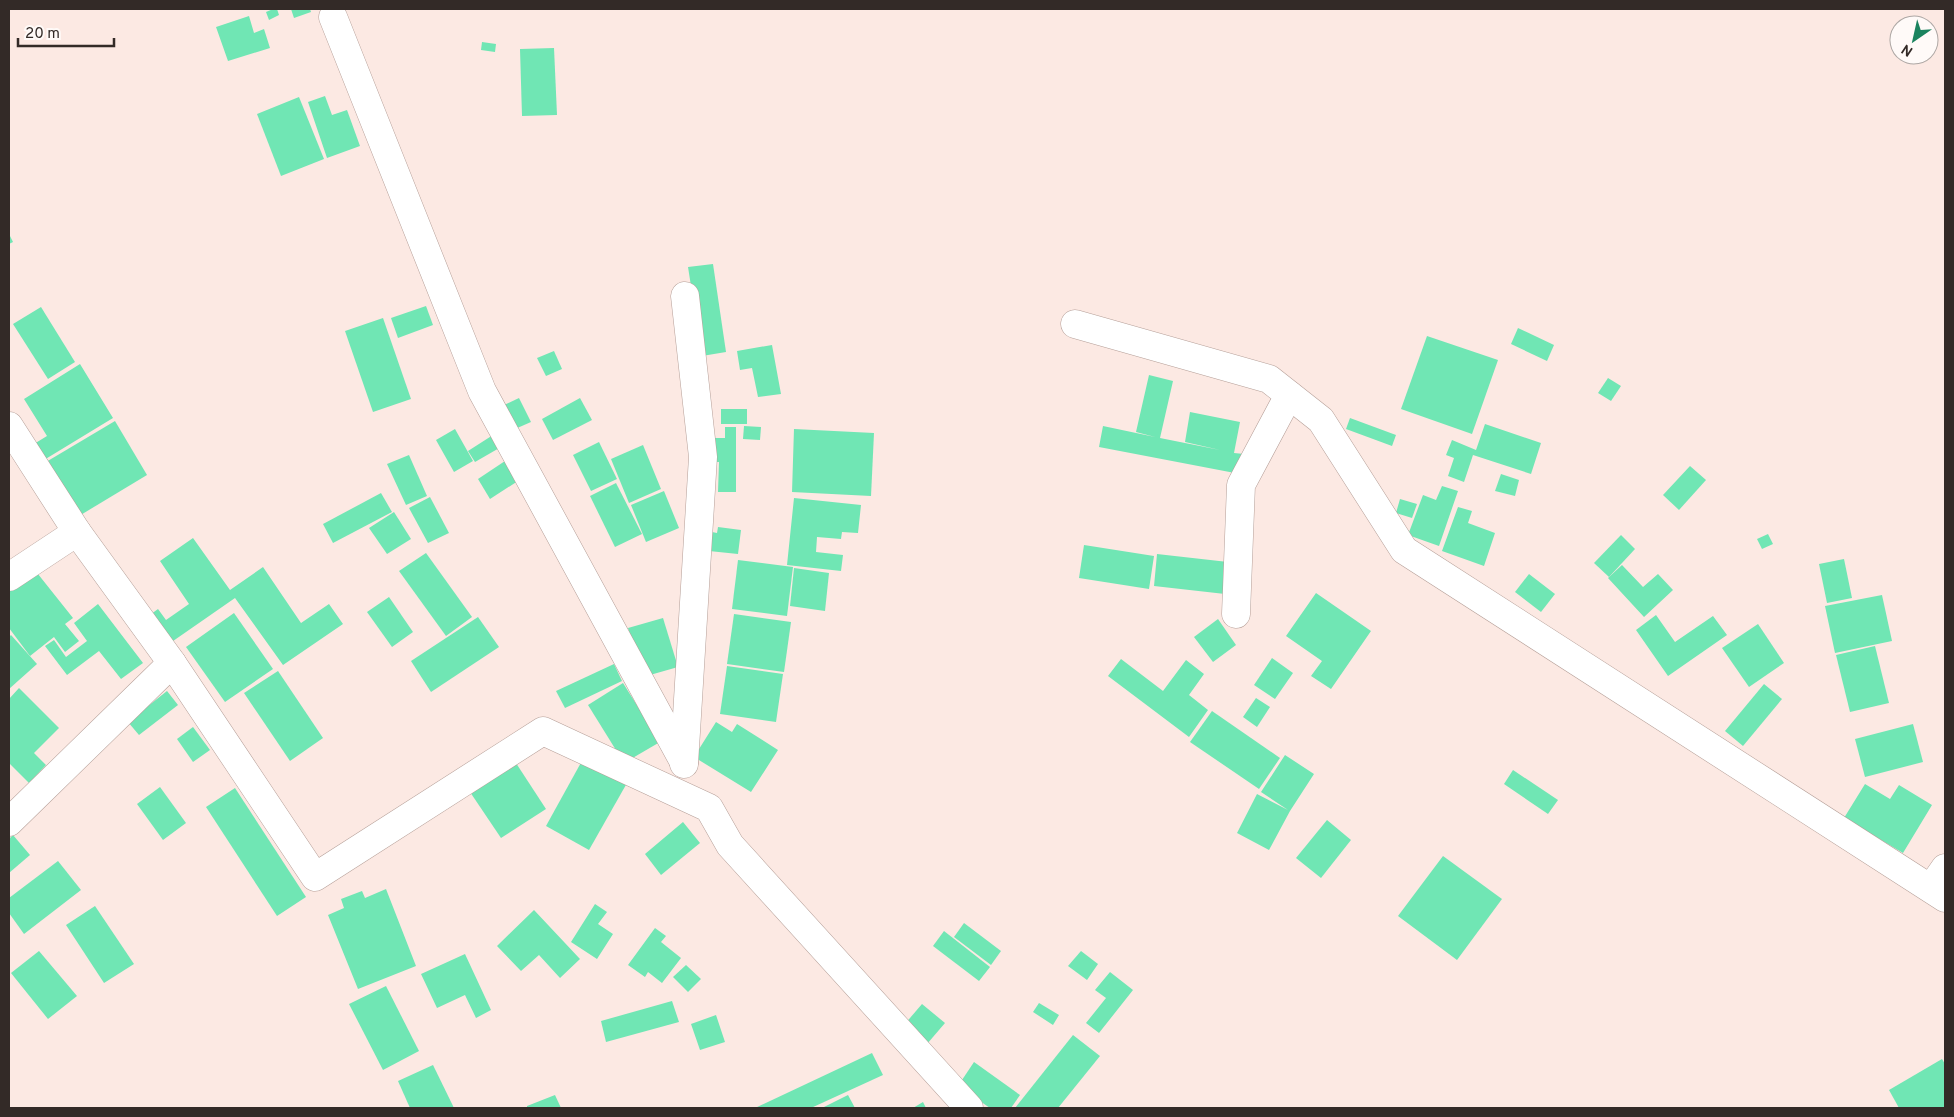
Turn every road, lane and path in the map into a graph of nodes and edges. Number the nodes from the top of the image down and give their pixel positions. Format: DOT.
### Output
graph roads {
  1 [pos="333,18"];
  2 [pos="685,296"];
  3 [pos="1075,324"];
  4 [pos="1289,395"];
  5 [pos="9,426"];
  6 [pos="77,532"];
  7 [pos="9,577"];
  8 [pos="1236,614"];
  9 [pos="172,663"];
  10 [pos="684,762"];
  11 [pos="680,795"];
  12 [pos="9,822"];
  13 [pos="1940,884"];
  14 [pos="969,1108"];
  1 -- 10 [label="street"];
  2 -- 10 [label="street"];
  3 -- 4 [label="street"];
  4 -- 8 [label="street"];
  4 -- 13 [label="street"];
  5 -- 6 [label="street"];
  6 -- 7 [label="street"];
  6 -- 9 [label="street"];
  9 -- 11 [label="street"];
  9 -- 12 [label="street"];
  10 -- 11 [label="street"];
  11 -- 14 [label="street"];
}
